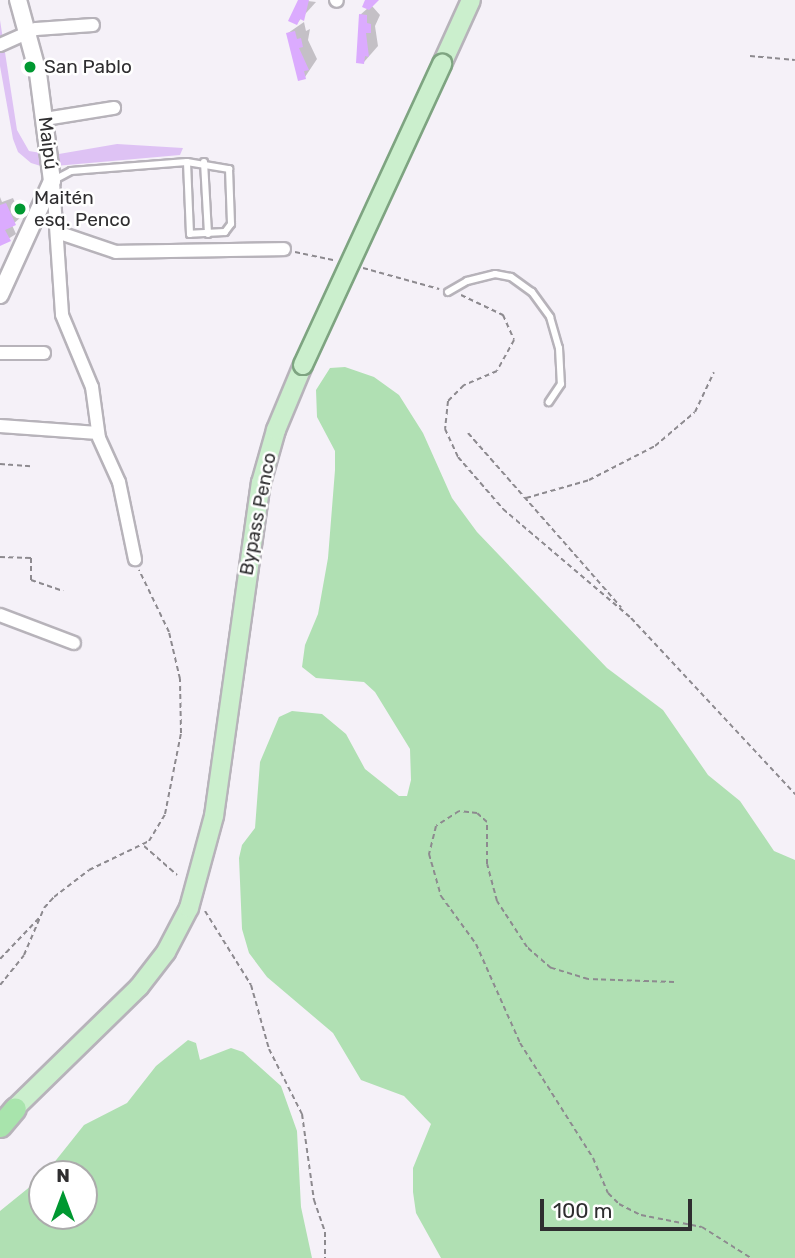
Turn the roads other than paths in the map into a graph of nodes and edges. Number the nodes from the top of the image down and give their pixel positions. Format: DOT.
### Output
graph roads {
  1 [pos="18,0"];
  2 [pos="471,0"];
  3 [pos="93,25"];
  4 [pos="28,31"];
  5 [pos="4,44"];
  6 [pos="114,107"];
  7 [pos="45,119"];
  8 [pos="187,162"];
  9 [pos="204,162"];
  10 [pos="52,176"];
  11 [pos="57,232"];
  12 [pos="208,234"];
  13 [pos="284,249"];
  14 [pos="4,278"];
  15 [pos="448,292"];
  16 [pos="0,295"];
  17 [pos="0,353"];
  18 [pos="44,353"];
  19 [pos="549,402"];
  20 [pos="0,426"];
  21 [pos="98,433"];
  22 [pos="135,559"];
  23 [pos="0,615"];
  24 [pos="74,643"];
  25 [pos="5,1111"];
  26 [pos="0,1126"];
  1 -- 4 [label="main road, Maipú"];
  2 -- 25 [label="main road, Bypass Penco, bridge"];
  3 -- 4 [label="street"];
  4 -- 5 [label="street"];
  4 -- 7 [label="main road, Maipú"];
  6 -- 7 [label="street"];
  7 -- 10 [label="main road, Maipú"];
  8 -- 9 [label="lane"];
  8 -- 10 [label="lane"];
  8 -- 12 [label="lane"];
  9 -- 12 [label="lane"];
  9 -- 12 [label="lane"];
  10 -- 11 [label="street"];
  10 -- 14 [label="main road, Maipú"];
  11 -- 13 [label="street"];
  11 -- 21 [label="street"];
  14 -- 16 [label="main road, Maipú"];
  15 -- 19 [label="lane"];
  17 -- 18 [label="street"];
  20 -- 21 [label="street"];
  21 -- 22 [label="street"];
  23 -- 24 [label="street"];
  25 -- 26 [label="highway"];
}
